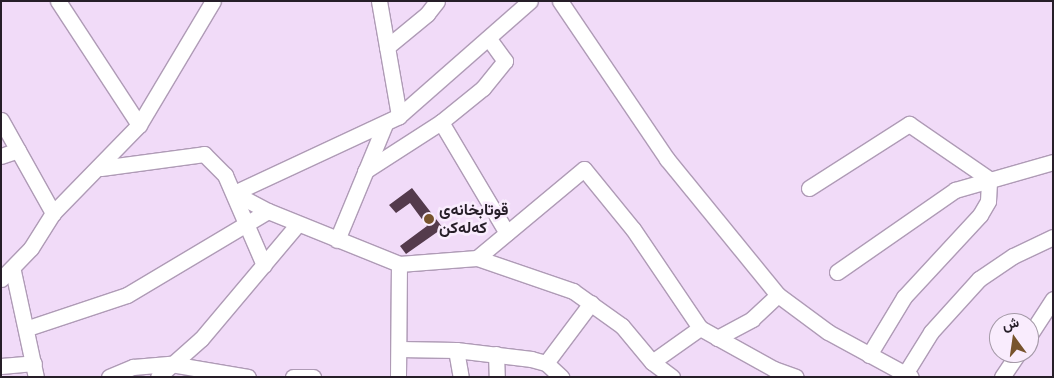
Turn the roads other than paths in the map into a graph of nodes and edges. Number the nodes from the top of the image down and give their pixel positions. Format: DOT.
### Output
graph roads {
  1 [pos="58,1"];
  2 [pos="379,1"];
  3 [pos="437,1"];
  4 [pos="530,1"];
  5 [pos="560,1"];
  6 [pos="206,5"];
  7 [pos="489,40"];
  8 [pos="387,47"];
  9 [pos="398,116"];
  10 [pos="1,120"];
  11 [pos="441,122"];
  12 [pos="139,124"];
  13 [pos="385,124"];
  14 [pos="18,150"];
  15 [pos="1,156"];
  16 [pos="1053,162"];
  17 [pos="101,168"];
  18 [pos="365,171"];
  19 [pos="989,179"];
  20 [pos="809,188"];
  21 [pos="234,193"];
  22 [pos="268,211"];
  23 [pos="54,213"];
  24 [pos="247,224"];
  25 [pos="298,224"];
  26 [pos="508,233"];
  27 [pos="1053,237"];
  28 [pos="337,240"];
  29 [pos="477,258"];
  30 [pos="399,264"];
  31 [pos="264,265"];
  32 [pos="837,272"];
  33 [pos="7,275"];
  34 [pos="778,295"];
  35 [pos="1053,299"];
  36 [pos="591,303"];
  37 [pos="1039,321"];
  38 [pos="28,328"];
  39 [pos="700,328"];
  40 [pos="716,338"];
  41 [pos="398,349"];
  42 [pos="456,350"];
  43 [pos="496,354"];
  44 [pos="869,355"];
  45 [pos="652,362"];
  46 [pos="546,363"];
  47 [pos="171,364"];
  48 [pos="1,366"];
  49 [pos="35,370"];
  50 [pos="908,375"];
  51 [pos="109,377"];
  52 [pos="158,377"];
  53 [pos="248,377"];
  54 [pos="293,377"];
  55 [pos="312,377"];
  56 [pos="398,377"];
  57 [pos="461,377"];
  58 [pos="497,377"];
  59 [pos="562,377"];
  60 [pos="672,377"];
  61 [pos="796,377"];
  1 -- 12 [label="street"];
  2 -- 8 [label="street"];
  3 -- 8 [label="street"];
  4 -- 7 [label="street"];
  5 -- 34 [label="street"];
  6 -- 12 [label="street"];
  7 -- 9 [label="street"];
  7 -- 11 [label="street"];
  8 -- 9 [label="street"];
  9 -- 13 [label="street"];
  10 -- 14 [label="street"];
  11 -- 18 [label="street"];
  11 -- 26 [label="street"];
  12 -- 17 [label="street"];
  13 -- 18 [label="street"];
  13 -- 21 [label="street"];
  14 -- 15 [label="street"];
  14 -- 23 [label="street"];
  16 -- 19 [label="street"];
  17 -- 21 [label="street"];
  17 -- 23 [label="street"];
  18 -- 28 [label="street"];
  19 -- 20 [label="street"];
  19 -- 32 [label="street"];
  19 -- 44 [label="street"];
  21 -- 22 [label="street"];
  21 -- 24 [label="street"];
  22 -- 24 [label="street"];
  22 -- 25 [label="street"];
  23 -- 33 [label="street"];
  24 -- 31 [label="street"];
  24 -- 38 [label="street"];
  25 -- 28 [label="street"];
  25 -- 31 [label="street"];
  26 -- 29 [label="street"];
  26 -- 39 [label="street"];
  27 -- 50 [label="street"];
  28 -- 30 [label="street"];
  29 -- 30 [label="street"];
  29 -- 36 [label="street"];
  30 -- 41 [label="street"];
  31 -- 47 [label="street"];
  33 -- 38 [label="street"];
  34 -- 40 [label="street"];
  34 -- 44 [label="street"];
  35 -- 37 [label="street"];
  36 -- 45 [label="street"];
  36 -- 46 [label="street"];
  38 -- 49 [label="street"];
  39 -- 40 [label="street"];
  39 -- 45 [label="street"];
  40 -- 61 [label="street"];
  41 -- 42 [label="street"];
  41 -- 56 [label="street"];
  42 -- 43 [label="street"];
  42 -- 57 [label="street"];
  43 -- 46 [label="street"];
  43 -- 58 [label="street"];
  44 -- 50 [label="street"];
  45 -- 60 [label="street"];
  46 -- 59 [label="street"];
  47 -- 51 [label="street"];
  47 -- 52 [label="street"];
  47 -- 53 [label="street"];
  48 -- 49 [label="street"];
  54 -- 55 [label="street"];
}
